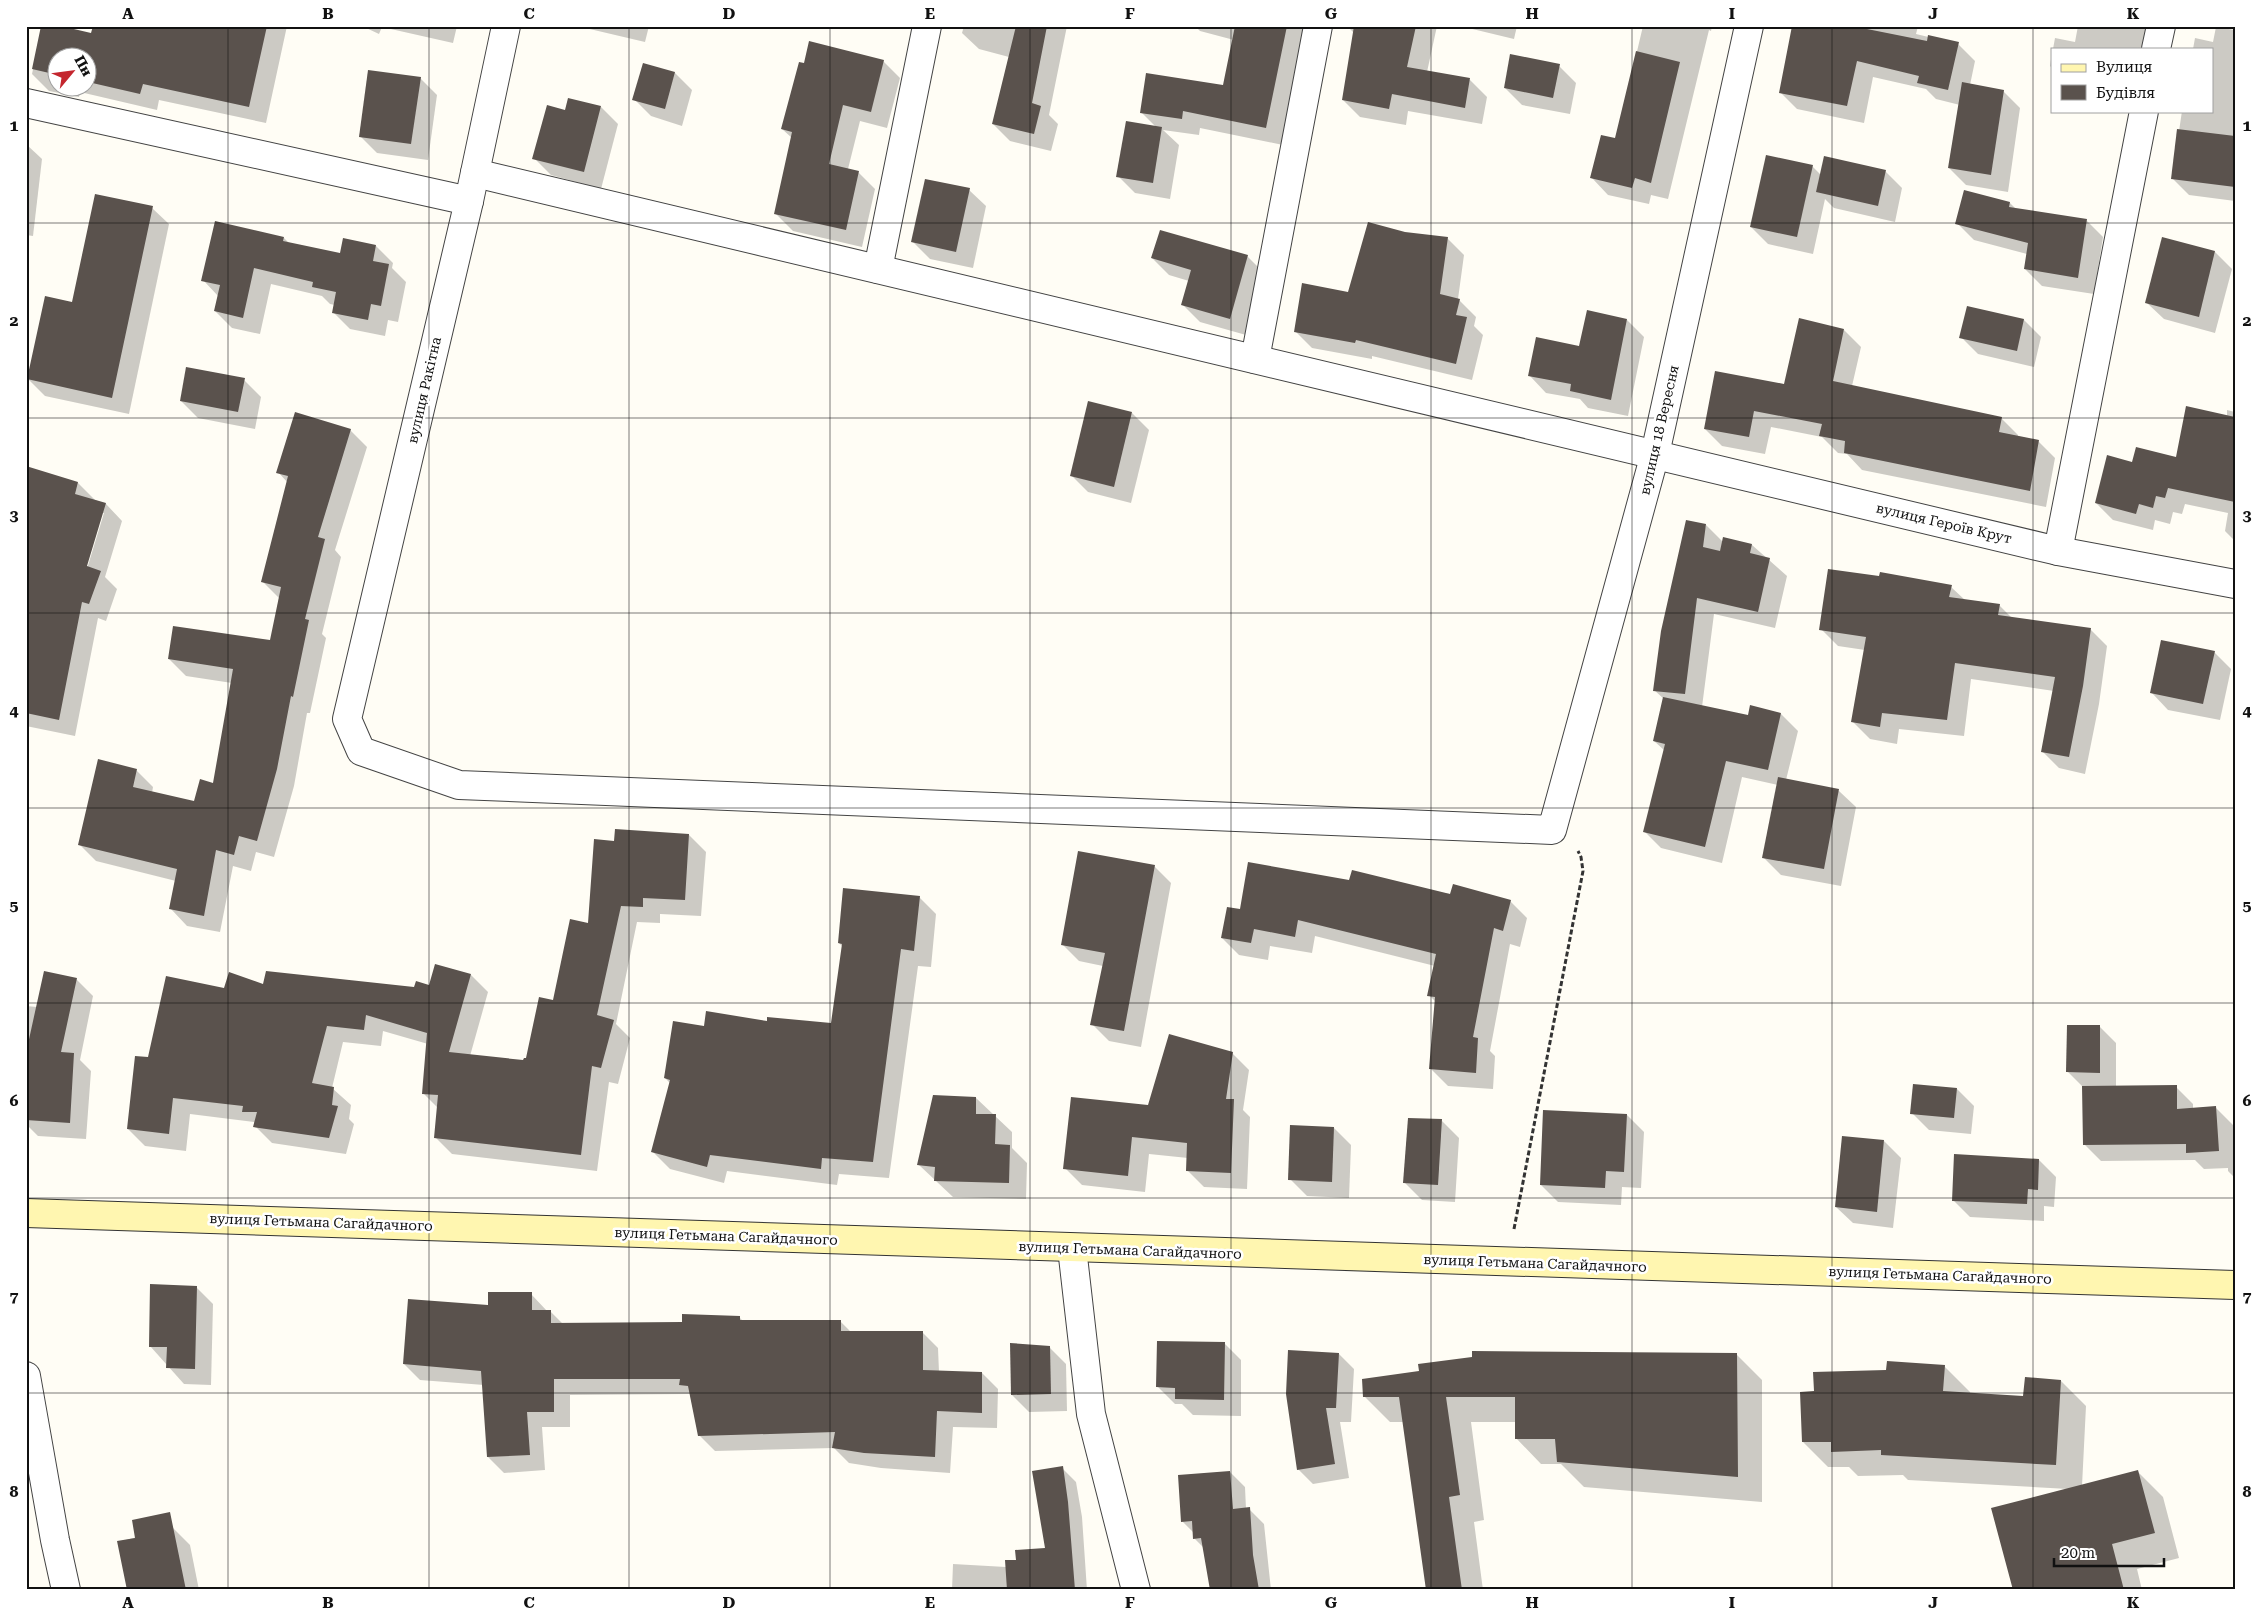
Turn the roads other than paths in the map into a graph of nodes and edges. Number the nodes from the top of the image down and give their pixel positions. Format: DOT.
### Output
graph roads {
  1 [pos="506,26"];
  2 [pos="927,26"];
  3 [pos="1318,26"];
  4 [pos="1749,26"];
  5 [pos="2161,26"];
  6 [pos="2156,48"];
  7 [pos="26,103"];
  8 [pos="2144,112"];
  9 [pos="475,173"];
  10 [pos="468,201"];
  11 [pos="878,269"];
  12 [pos="1255,359"];
  13 [pos="1655,454"];
  14 [pos="2058,551"];
  15 [pos="2235,584"];
  16 [pos="1552,830"];
  17 [pos="26,1212"];
  18 [pos="1072,1248"];
  19 [pos="2235,1284"];
  20 [pos="26,1376"];
  21 [pos="66,1590"];
  22 [pos="1136,1590"];
  1 -- 9 [label="street, вулиця Ракітна"];
  2 -- 11 [label="street"];
  3 -- 12 [label="street"];
  4 -- 13 [label="street, вулиця 18 Вересня"];
  5 -- 6 [label="street"];
  7 -- 10 [label="street"];
  8 -- 14 [label="street"];
  9 -- 10 [label="street, вулиця Ракітна"];
  9 -- 11 [label="street, вулиця Героїв Крут"];
  10 -- 16 [label="street, вулиця Ракітна"];
  11 -- 12 [label="street, вулиця Героїв Крут"];
  12 -- 13 [label="street, вулиця Героїв Крут"];
  13 -- 14 [label="street, вулиця Героїв Крут"];
  13 -- 16 [label="street, вулиця 18 Вересня"];
  14 -- 15 [label="street, вулиця Героїв Крут"];
  17 -- 18 [label="main road, вулиця Гетьмана Сагайдачного"];
  18 -- 19 [label="main road, вулиця Гетьмана Сагайдачного"];
  18 -- 22 [label="street"];
  20 -- 21 [label="street"];
}
